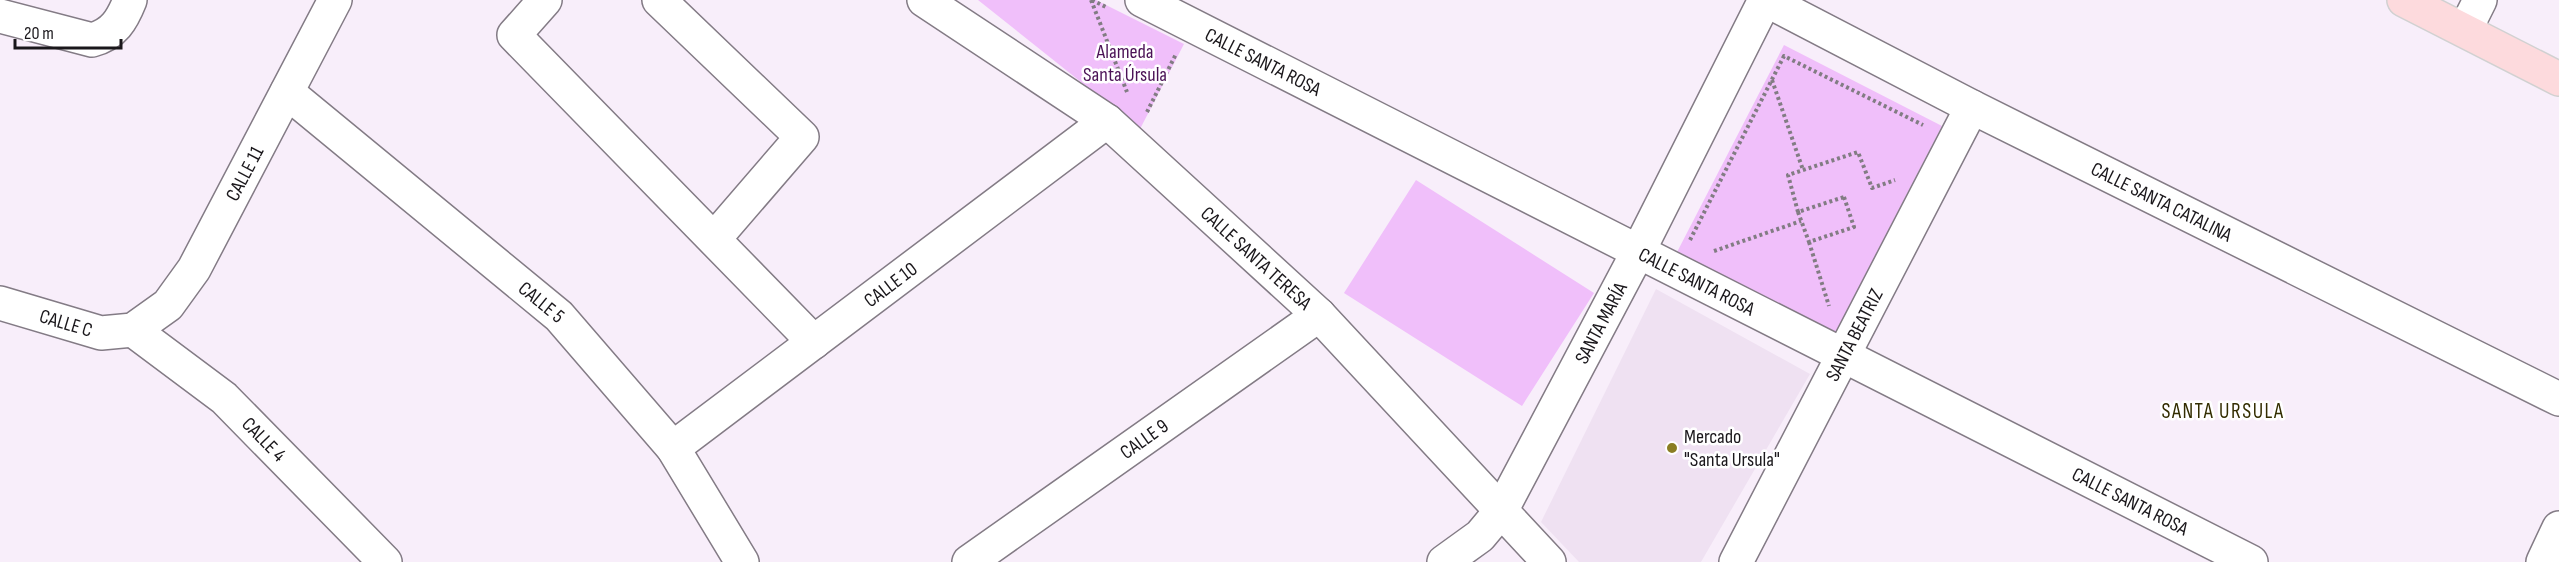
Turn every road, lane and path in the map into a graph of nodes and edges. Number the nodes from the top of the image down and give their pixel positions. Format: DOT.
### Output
graph roads {
  1 [pos="130,0"];
  2 [pos="335,0"];
  3 [pos="545,0"];
  4 [pos="658,0"];
  5 [pos="924,0"];
  6 [pos="1092,0"];
  7 [pos="1142,0"];
  8 [pos="1766,0"];
  9 [pos="2404,0"];
  10 [pos="2480,0"];
  11 [pos="1112,10"];
  12 [pos="0,16"];
  13 [pos="2465,30"];
  14 [pos="1180,45"];
  15 [pos="2559,79"];
  16 [pos="1772,80"];
  17 [pos="287,92"];
  18 [pos="1972,107"];
  19 [pos="1927,127"];
  20 [pos="1126,129"];
  21 [pos="1803,170"];
  22 [pos="1905,176"];
  23 [pos="1798,213"];
  24 [pos="1801,221"];
  25 [pos="714,239"];
  26 [pos="1809,242"];
  27 [pos="1686,250"];
  28 [pos="1638,252"];
  29 [pos="1708,253"];
  30 [pos="0,303"];
  31 [pos="1319,315"];
  32 [pos="133,330"];
  33 [pos="814,342"];
  34 [pos="1844,356"];
  35 [pos="2559,399"];
  36 [pos="673,448"];
  37 [pos="1501,511"];
  38 [pos="2559,528"];
  39 [pos="385,562"];
  40 [pos="742,562"];
  41 [pos="969,562"];
  42 [pos="1444,562"];
  43 [pos="1549,562"];
  44 [pos="1736,562"];
  45 [pos="2251,562"];
  46 [pos="2543,562"];
  1 -- 12 [label="street"];
  2 -- 17 [label="street, CALLE 11"];
  3 -- 25 [label="street"];
  4 -- 25 [label="street"];
  5 -- 20 [label="street, CALLE SANTA TERESA"];
  6 -- 11 [label="path"];
  6 -- 20 [label="path"];
  7 -- 28 [label="street, CALLE SANTA ROSA"];
  8 -- 18 [label="street, CALLE SANTA CATALINA"];
  8 -- 28 [label="street, SANTA MARÍA"];
  9 -- 13 [label="main road"];
  10 -- 13 [label="street"];
  13 -- 15 [label="main road"];
  14 -- 20 [label="path"];
  16 -- 19 [label="path"];
  16 -- 21 [label="path"];
  16 -- 27 [label="path"];
  17 -- 32 [label="street, CALLE 11"];
  17 -- 36 [label="street, CALLE 5"];
  18 -- 34 [label="street, SANTA BEATRIZ"];
  18 -- 35 [label="street, CALLE SANTA CATALINA"];
  20 -- 31 [label="street, CALLE SANTA TERESA"];
  20 -- 33 [label="street, CALLE 10"];
  21 -- 22 [label="path"];
  21 -- 23 [label="path"];
  23 -- 24 [label="path"];
  23 -- 26 [label="path"];
  24 -- 26 [label="path"];
  24 -- 29 [label="path"];
  25 -- 33 [label="street"];
  26 -- 34 [label="path"];
  28 -- 34 [label="street, CALLE SANTA ROSA"];
  28 -- 37 [label="street, SANTA MARÍA"];
  30 -- 32 [label="street, CALLE C"];
  31 -- 37 [label="street, CALLE SANTA TERESA"];
  31 -- 41 [label="street, CALLE 9"];
  32 -- 39 [label="street, CALLE 4"];
  33 -- 36 [label="street, CALLE 10"];
  34 -- 44 [label="street, SANTA BEATRIZ"];
  34 -- 45 [label="street, CALLE SANTA ROSA"];
  36 -- 40 [label="street, CALLE 5"];
  37 -- 42 [label="street, SANTA MARÍA"];
  37 -- 43 [label="street, CALLE SANTA TERESA"];
  38 -- 46 [label="street"];
}
